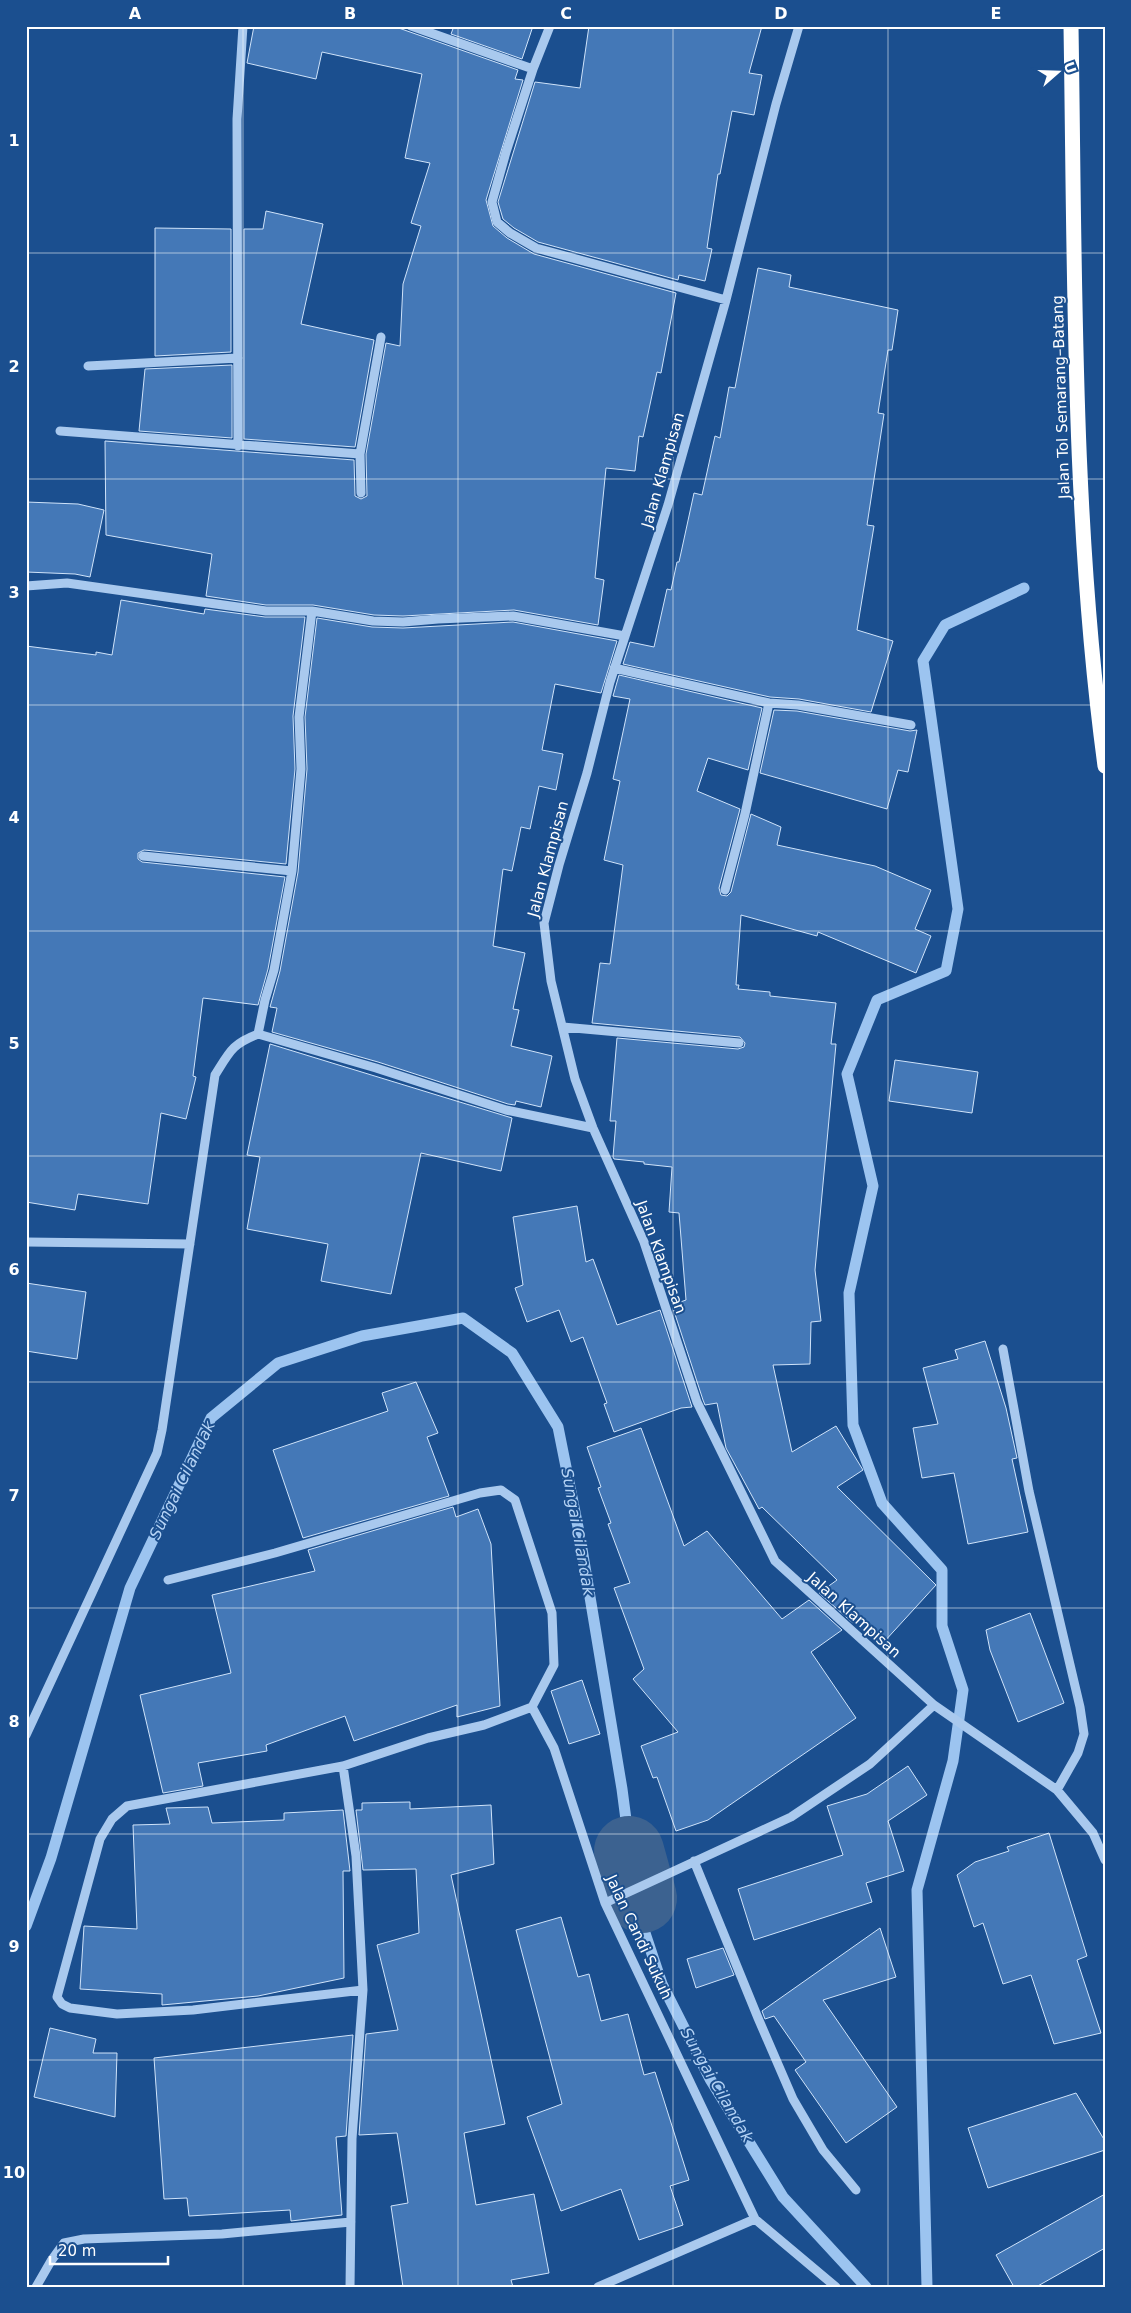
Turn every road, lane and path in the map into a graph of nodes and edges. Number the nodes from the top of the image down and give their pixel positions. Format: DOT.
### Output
graph roads {
  1 [pos="243,26"];
  2 [pos="411,26"];
  3 [pos="550,26"];
  4 [pos="800,26"];
  5 [pos="1071,26"];
  6 [pos="533,69"];
  7 [pos="726,300"];
  8 [pos="381,337"];
  9 [pos="238,358"];
  10 [pos="88,366"];
  11 [pos="60,431"];
  12 [pos="238,446"];
  13 [pos="360,454"];
  14 [pos="361,493"];
  15 [pos="26,586"];
  16 [pos="312,611"];
  17 [pos="625,636"];
  18 [pos="614,668"];
  19 [pos="768,703"];
  20 [pos="911,725"];
  21 [pos="1105,766"];
  22 [pos="144,856"];
  23 [pos="292,871"];
  24 [pos="725,890"];
  25 [pos="562,1027"];
  26 [pos="258,1034"];
  27 [pos="738,1044"];
  28 [pos="593,1128"];
  29 [pos="26,1242"];
  30 [pos="190,1244"];
  31 [pos="1003,1349"];
  32 [pos="168,1580"];
  33 [pos="934,1705"];
  34 [pos="532,1707"];
  35 [pos="26,1735"];
  36 [pos="343,1766"];
  37 [pos="1057,1790"];
  38 [pos="1105,1860"];
  39 [pos="694,1861"];
  40 [pos="605,1904"];
  41 [pos="363,1990"];
  42 [pos="856,2190"];
  43 [pos="755,2219"];
  44 [pos="351,2222"];
  45 [pos="36,2287"];
  46 [pos="350,2287"];
  47 [pos="598,2287"];
  48 [pos="836,2287"];
  1 -- 9 [label="street"];
  2 -- 6 [label="street"];
  3 -- 6 [label="street"];
  4 -- 7 [label="street, Jalan Klampisan"];
  5 -- 21 [label="highway, Jalan Tol Semarang–Batang"];
  6 -- 7 [label="street"];
  7 -- 17 [label="street, Jalan Klampisan"];
  8 -- 13 [label="street"];
  9 -- 10 [label="street"];
  9 -- 12 [label="street"];
  11 -- 12 [label="street"];
  12 -- 13 [label="street"];
  13 -- 14 [label="street"];
  15 -- 16 [label="street"];
  16 -- 17 [label="street"];
  16 -- 23 [label="street"];
  17 -- 18 [label="street, Jalan Klampisan"];
  18 -- 19 [label="street"];
  18 -- 25 [label="street, Jalan Klampisan"];
  19 -- 20 [label="street"];
  19 -- 24 [label="street"];
  22 -- 23 [label="street"];
  23 -- 26 [label="street"];
  25 -- 27 [label="street"];
  25 -- 28 [label="street, Jalan Klampisan"];
  26 -- 28 [label="street"];
  26 -- 30 [label="street"];
  28 -- 33 [label="street, Jalan Klampisan"];
  29 -- 30 [label="street"];
  30 -- 35 [label="street"];
  31 -- 37 [label="street"];
  32 -- 34 [label="street"];
  33 -- 37 [label="street, Jalan Klampisan"];
  33 -- 39 [label="street"];
  34 -- 36 [label="street"];
  34 -- 40 [label="street, Jalan Candi Sukuh"];
  36 -- 41 [label="street"];
  36 -- 41 [label="street"];
  37 -- 38 [label="street, Jalan Klampisan"];
  39 -- 40 [label="street"];
  39 -- 42 [label="street"];
  40 -- 43 [label="street, Jalan Candi Sukuh"];
  41 -- 44 [label="street"];
  43 -- 47 [label="street"];
  43 -- 48 [label="street, Jalan Candi Sukuh"];
  44 -- 45 [label="street"];
  44 -- 46 [label="street"];
}
